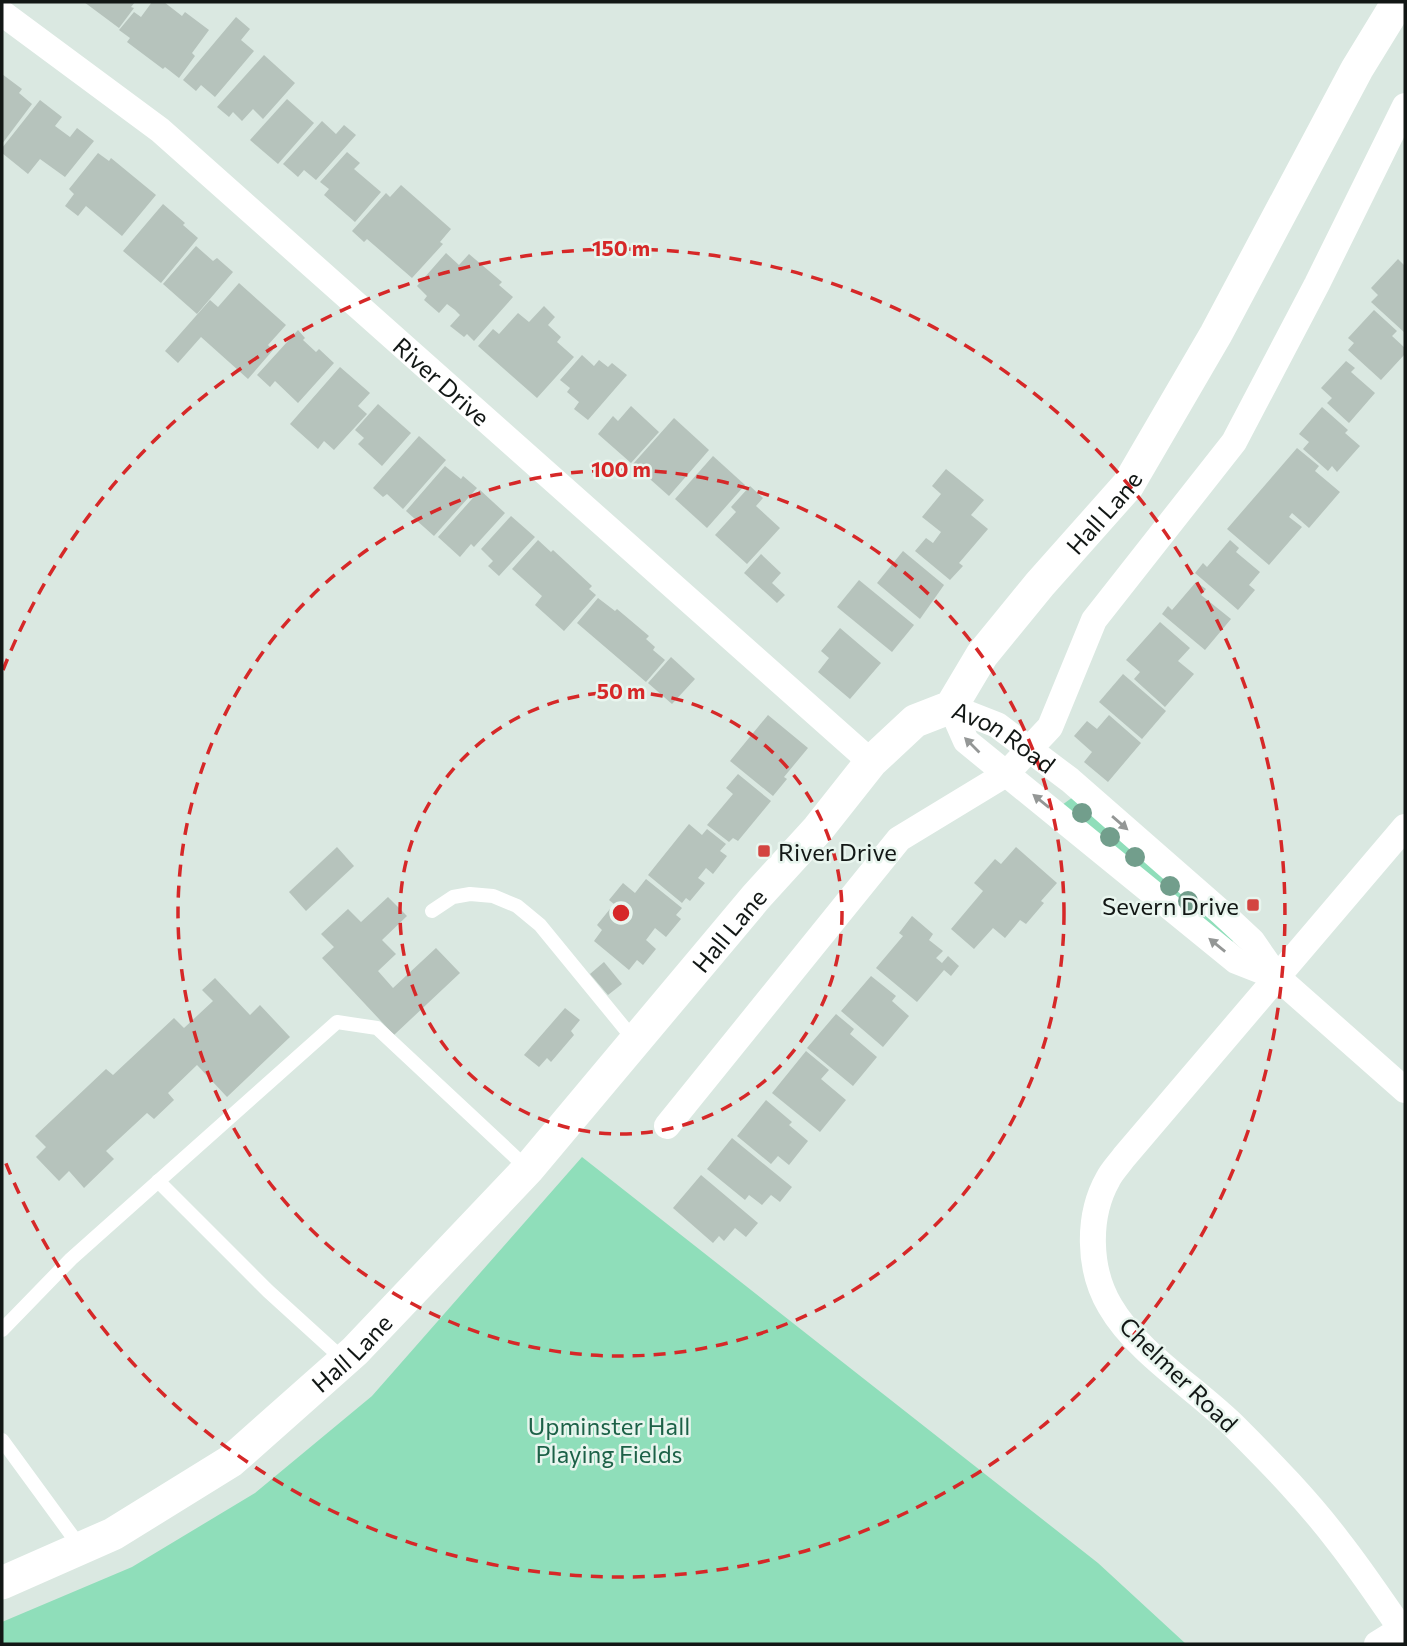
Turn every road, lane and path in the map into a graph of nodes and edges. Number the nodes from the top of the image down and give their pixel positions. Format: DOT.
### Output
graph roads {
  1 [pos="1398,2"];
  2 [pos="2,13"];
  3 [pos="1405,106"];
  4 [pos="951,706"];
  5 [pos="1029,749"];
  6 [pos="871,762"];
  7 [pos="1006,774"];
  8 [pos="1405,827"];
  9 [pos="432,911"];
  10 [pos="1277,977"];
  11 [pos="635,1041"];
  12 [pos="1405,1090"];
  13 [pos="667,1126"];
  14 [pos="528,1169"];
  15 [pos="158,1181"];
  16 [pos="2,1330"];
  17 [pos="345,1361"];
  18 [pos="2,1440"];
  19 [pos="81,1548"];
  20 [pos="2,1583"];
  21 [pos="1377,1644"];
  1 -- 4 [label="street, Hall Lane"];
  2 -- 6 [label="street, River Drive"];
  3 -- 5 [label="street"];
  4 -- 5 [label="street, Avon Road"];
  4 -- 6 [label="street, Hall Lane"];
  7 -- 4 [label="street, Avon Road, one-way"];
  5 -- 7 [label="street"];
  5 -- 10 [label="street, Avon Road, one-way"];
  6 -- 11 [label="street, Hall Lane"];
  10 -- 7 [label="street, Avon Road, one-way"];
  7 -- 13 [label="street"];
  8 -- 10 [label="street"];
  9 -- 11 [label="lane"];
  10 -- 12 [label="street, Avon Road"];
  10 -- 21 [label="street, Chelmer Road"];
  11 -- 14 [label="street, Hall Lane"];
  14 -- 15 [label="lane"];
  14 -- 17 [label="street, Hall Lane"];
  15 -- 16 [label="lane"];
  15 -- 17 [label="lane"];
  17 -- 19 [label="street, Hall Lane"];
  18 -- 19 [label="lane"];
  19 -- 20 [label="street, Hall Lane"];
}
